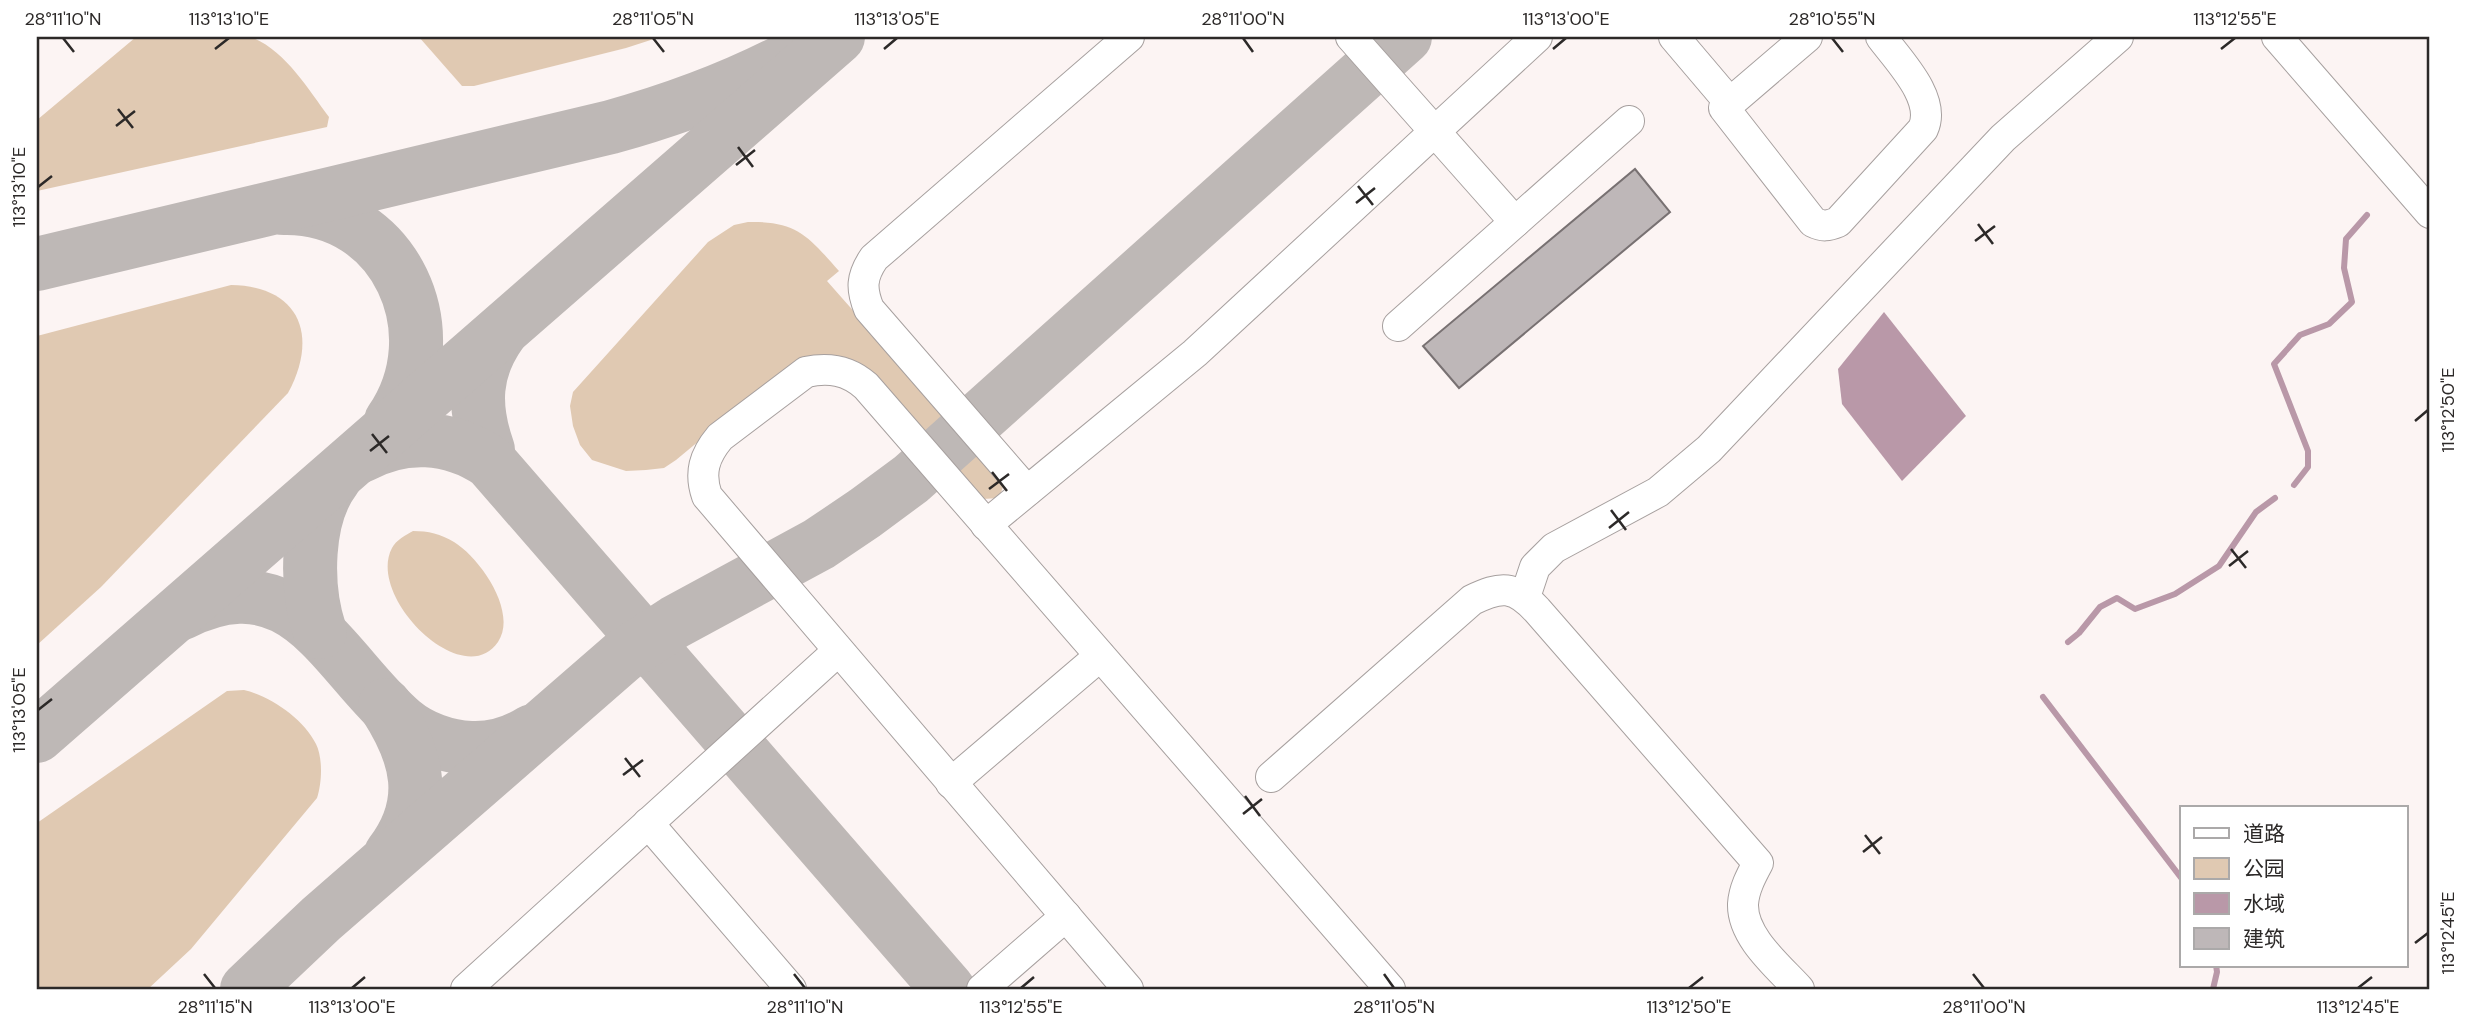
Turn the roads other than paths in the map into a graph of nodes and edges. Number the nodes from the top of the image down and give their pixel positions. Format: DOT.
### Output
graph roads {
  1 [pos="1129,37"];
  2 [pos="1351,37"];
  3 [pos="1537,37"];
  4 [pos="1674,37"];
  5 [pos="1807,37"];
  6 [pos="1881,37"];
  7 [pos="2118,37"];
  8 [pos="2277,37"];
  9 [pos="1730,103"];
  10 [pos="1629,121"];
  11 [pos="1434,132"];
  12 [pos="2430,213"];
  13 [pos="1515,222"];
  14 [pos="1398,326"];
  15 [pos="1027,491"];
  16 [pos="986,524"];
  17 [pos="1525,597"];
  18 [pos="838,651"];
  19 [pos="1100,656"];
  20 [pos="1271,777"];
  21 [pos="951,783"];
  22 [pos="648,823"];
  23 [pos="1066,916"];
  24 [pos="466,989"];
  25 [pos="791,989"];
  26 [pos="982,989"];
  27 [pos="1128,989"];
  28 [pos="1390,989"];
  29 [pos="1799,989"];
  1 -- 15 [label="lane"];
  2 -- 11 [label="lane"];
  3 -- 11 [label="lane"];
  4 -- 9 [label="lane"];
  5 -- 9 [label="lane"];
  6 -- 9 [label="lane"];
  7 -- 17 [label="lane"];
  8 -- 12 [label="lane"];
  10 -- 13 [label="lane"];
  11 -- 13 [label="lane"];
  11 -- 15 [label="lane"];
  13 -- 14 [label="lane"];
  15 -- 16 [label="lane"];
  16 -- 18 [label="lane"];
  16 -- 19 [label="lane"];
  17 -- 20 [label="lane"];
  17 -- 29 [label="lane"];
  18 -- 21 [label="lane"];
  18 -- 22 [label="lane"];
  19 -- 21 [label="lane"];
  19 -- 28 [label="lane"];
  21 -- 23 [label="lane"];
  22 -- 24 [label="lane"];
  22 -- 25 [label="lane"];
  23 -- 26 [label="lane"];
  23 -- 27 [label="lane"];
}
